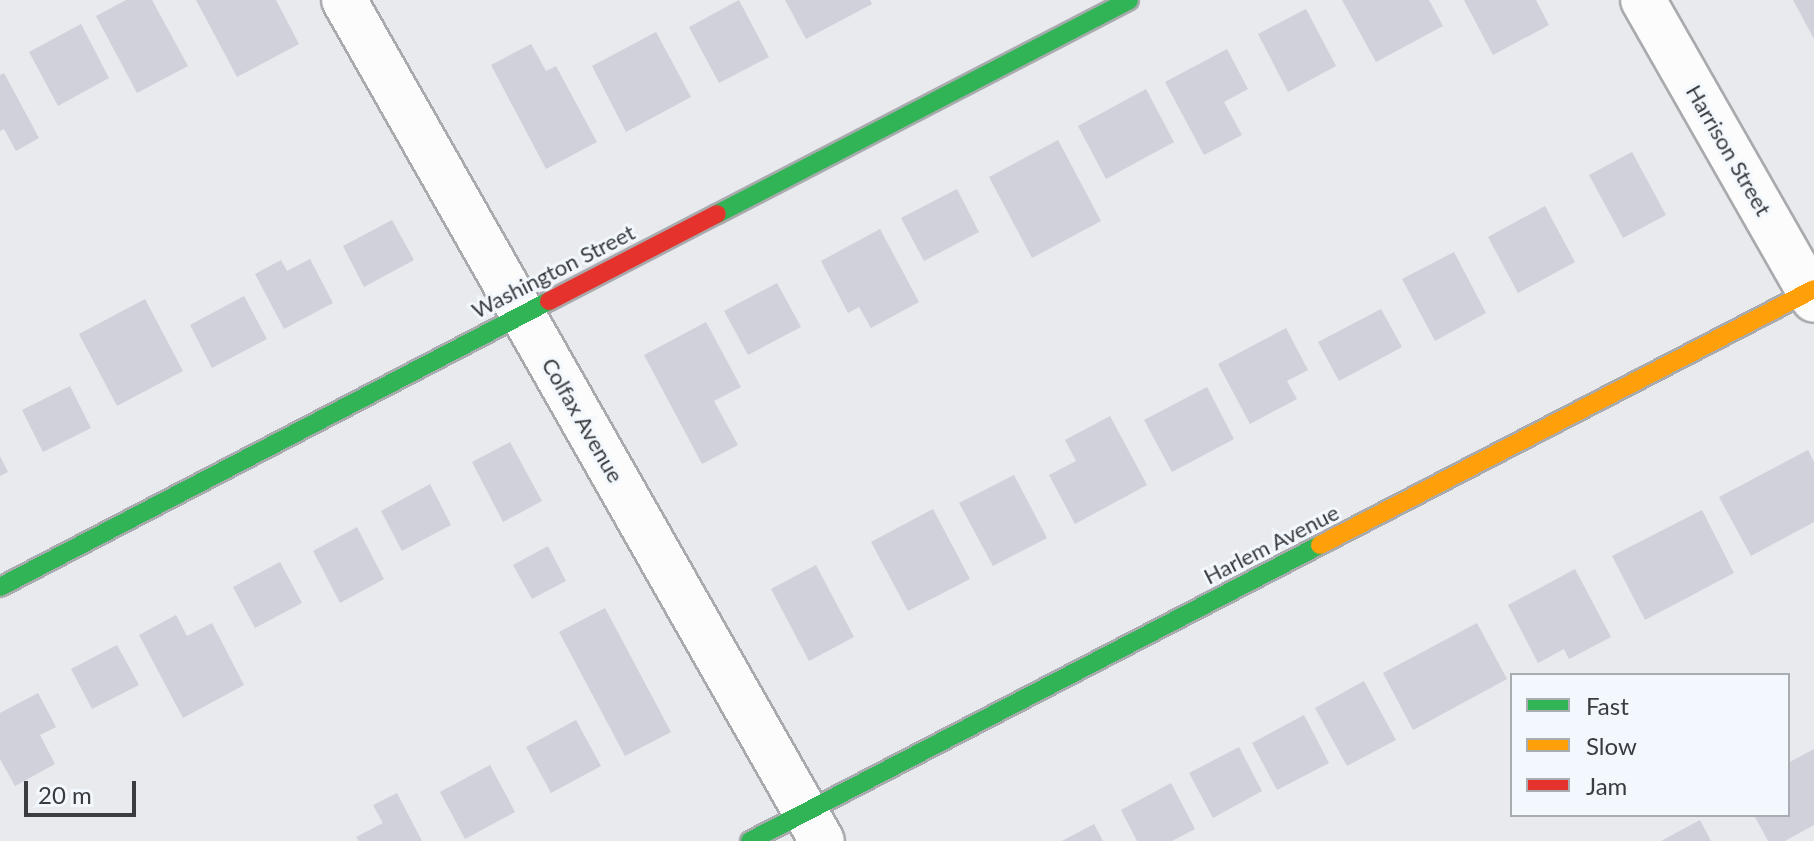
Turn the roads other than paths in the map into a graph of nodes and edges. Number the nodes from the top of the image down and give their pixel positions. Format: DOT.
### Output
graph roads {
  1 [pos="344,0"];
  2 [pos="1129,0"];
  3 [pos="1643,0"];
  4 [pos="1812,293"];
  5 [pos="523,314"];
  6 [pos="0,587"];
  7 [pos="814,826"];
  8 [pos="750,841"];
  1 -- 5 [label="street, Colfax Avenue"];
  2 -- 5 [label="street, Washington Street"];
  3 -- 4 [label="street, Harrison Street"];
  4 -- 7 [label="street, Harlem Avenue"];
  5 -- 6 [label="street, Washington Street"];
  5 -- 7 [label="street, Colfax Avenue"];
  7 -- 8 [label="street, Harlem Avenue"];
}
